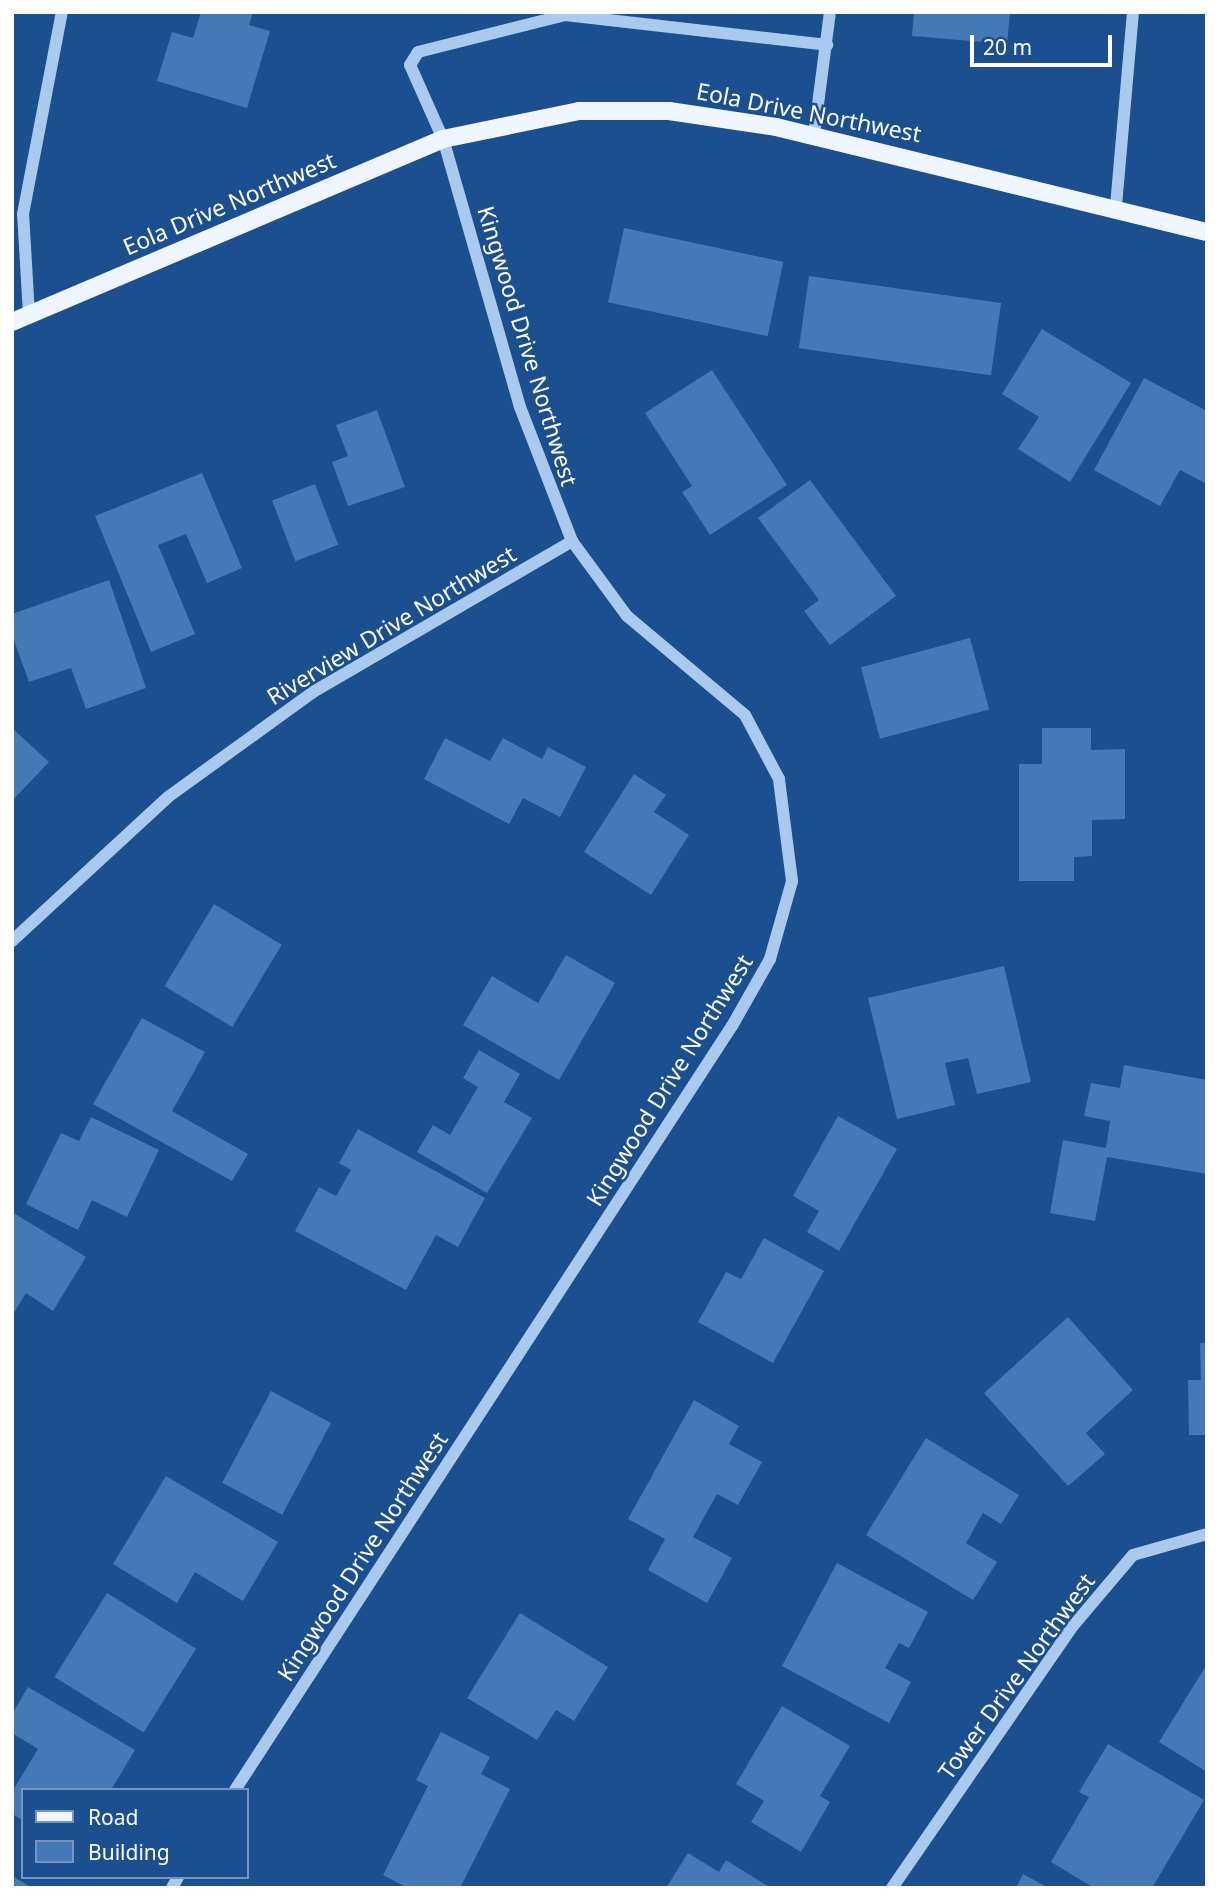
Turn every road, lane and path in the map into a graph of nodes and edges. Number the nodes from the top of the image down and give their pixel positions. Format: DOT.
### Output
graph roads {
  1 [pos="62,12"];
  2 [pos="830,12"];
  3 [pos="1133,12"];
  4 [pos="827,45"];
  5 [pos="814,135"];
  6 [pos="443,139"];
  7 [pos="1116,206"];
  8 [pos="1207,232"];
  9 [pos="21,318"];
  10 [pos="572,541"];
  11 [pos="12,941"];
  12 [pos="1207,1534"];
  13 [pos="236,1788"];
  14 [pos="892,1888"];
  1 -- 9 [label="street"];
  2 -- 4 [label="street"];
  3 -- 7 [label="street"];
  4 -- 5 [label="street"];
  4 -- 6 [label="street, Kingwood Drive Northwest"];
  5 -- 6 [label="main road, Eola Drive Northwest"];
  5 -- 7 [label="main road, Eola Drive Northwest"];
  6 -- 9 [label="main road, Eola Drive Northwest"];
  6 -- 10 [label="street, Kingwood Drive Northwest"];
  7 -- 8 [label="main road, Eola Drive Northwest"];
  10 -- 11 [label="street, Riverview Drive Northwest"];
  10 -- 13 [label="street, Kingwood Drive Northwest"];
  12 -- 14 [label="street, Tower Drive Northwest"];
}
